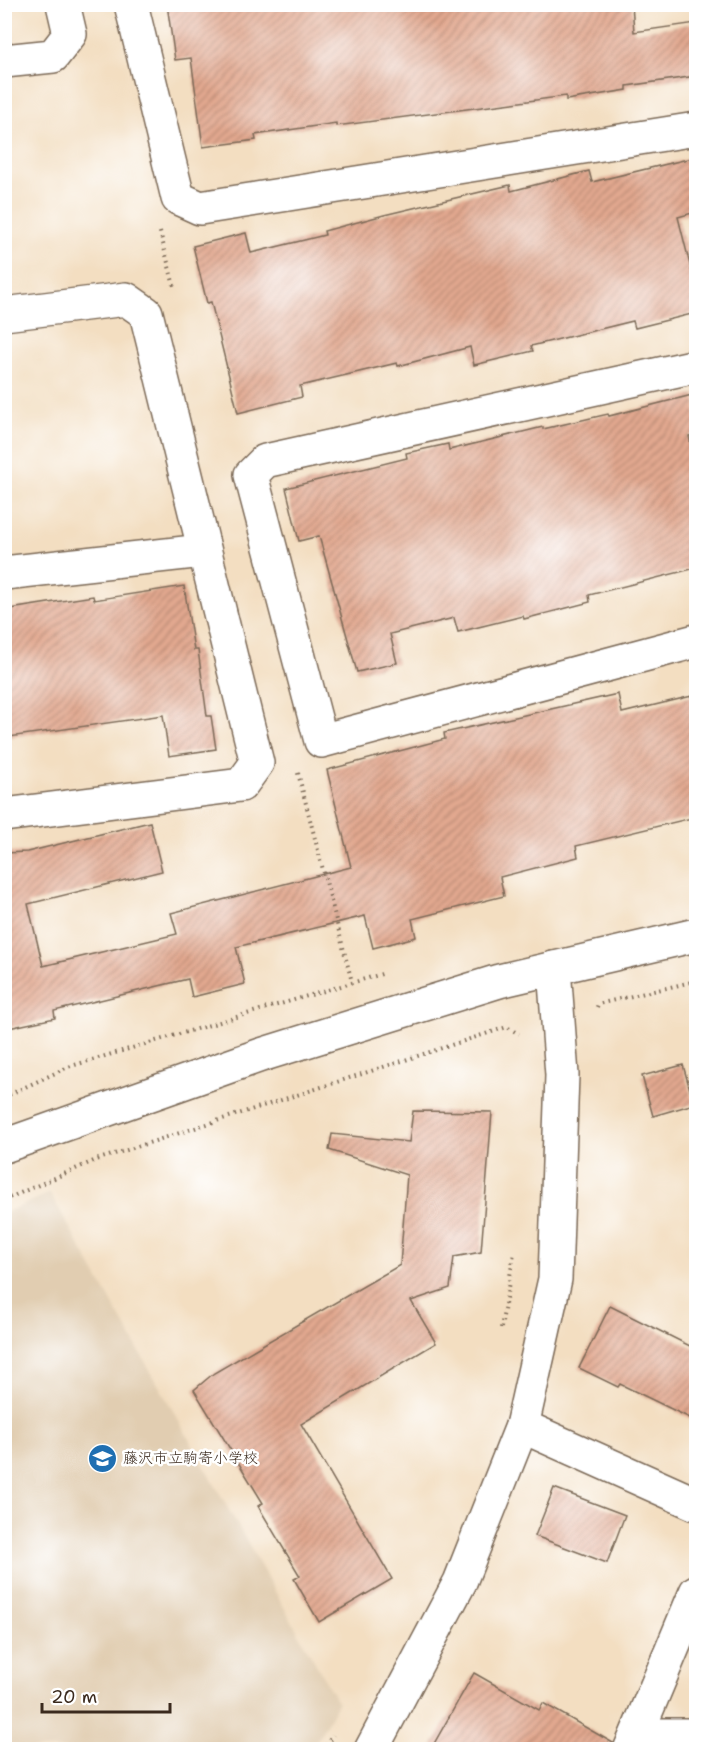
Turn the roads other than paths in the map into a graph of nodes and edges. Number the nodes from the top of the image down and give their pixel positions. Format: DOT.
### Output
graph roads {
  1 [pos="63,4"];
  2 [pos="131,4"];
  3 [pos="4,61"];
  4 [pos="696,129"];
  5 [pos="4,314"];
  6 [pos="696,366"];
  7 [pos="203,551"];
  8 [pos="4,573"];
  9 [pos="696,641"];
  10 [pos="4,815"];
  11 [pos="696,935"];
  12 [pos="554,968"];
  13 [pos="4,1146"];
  14 [pos="522,1426"];
  15 [pos="696,1504"];
  16 [pos="696,1592"];
  17 [pos="696,1735"];
  18 [pos="634,1742"];
  19 [pos="371,1749"];
  1 -- 3 [label="street"];
  2 -- 4 [label="street"];
  5 -- 7 [label="street"];
  6 -- 9 [label="street"];
  7 -- 8 [label="street"];
  7 -- 10 [label="street"];
  11 -- 12 [label="street"];
  12 -- 13 [label="street"];
  12 -- 14 [label="street"];
  14 -- 15 [label="street"];
  14 -- 19 [label="street"];
  16 -- 18 [label="street"];
  17 -- 18 [label="street"];
}
